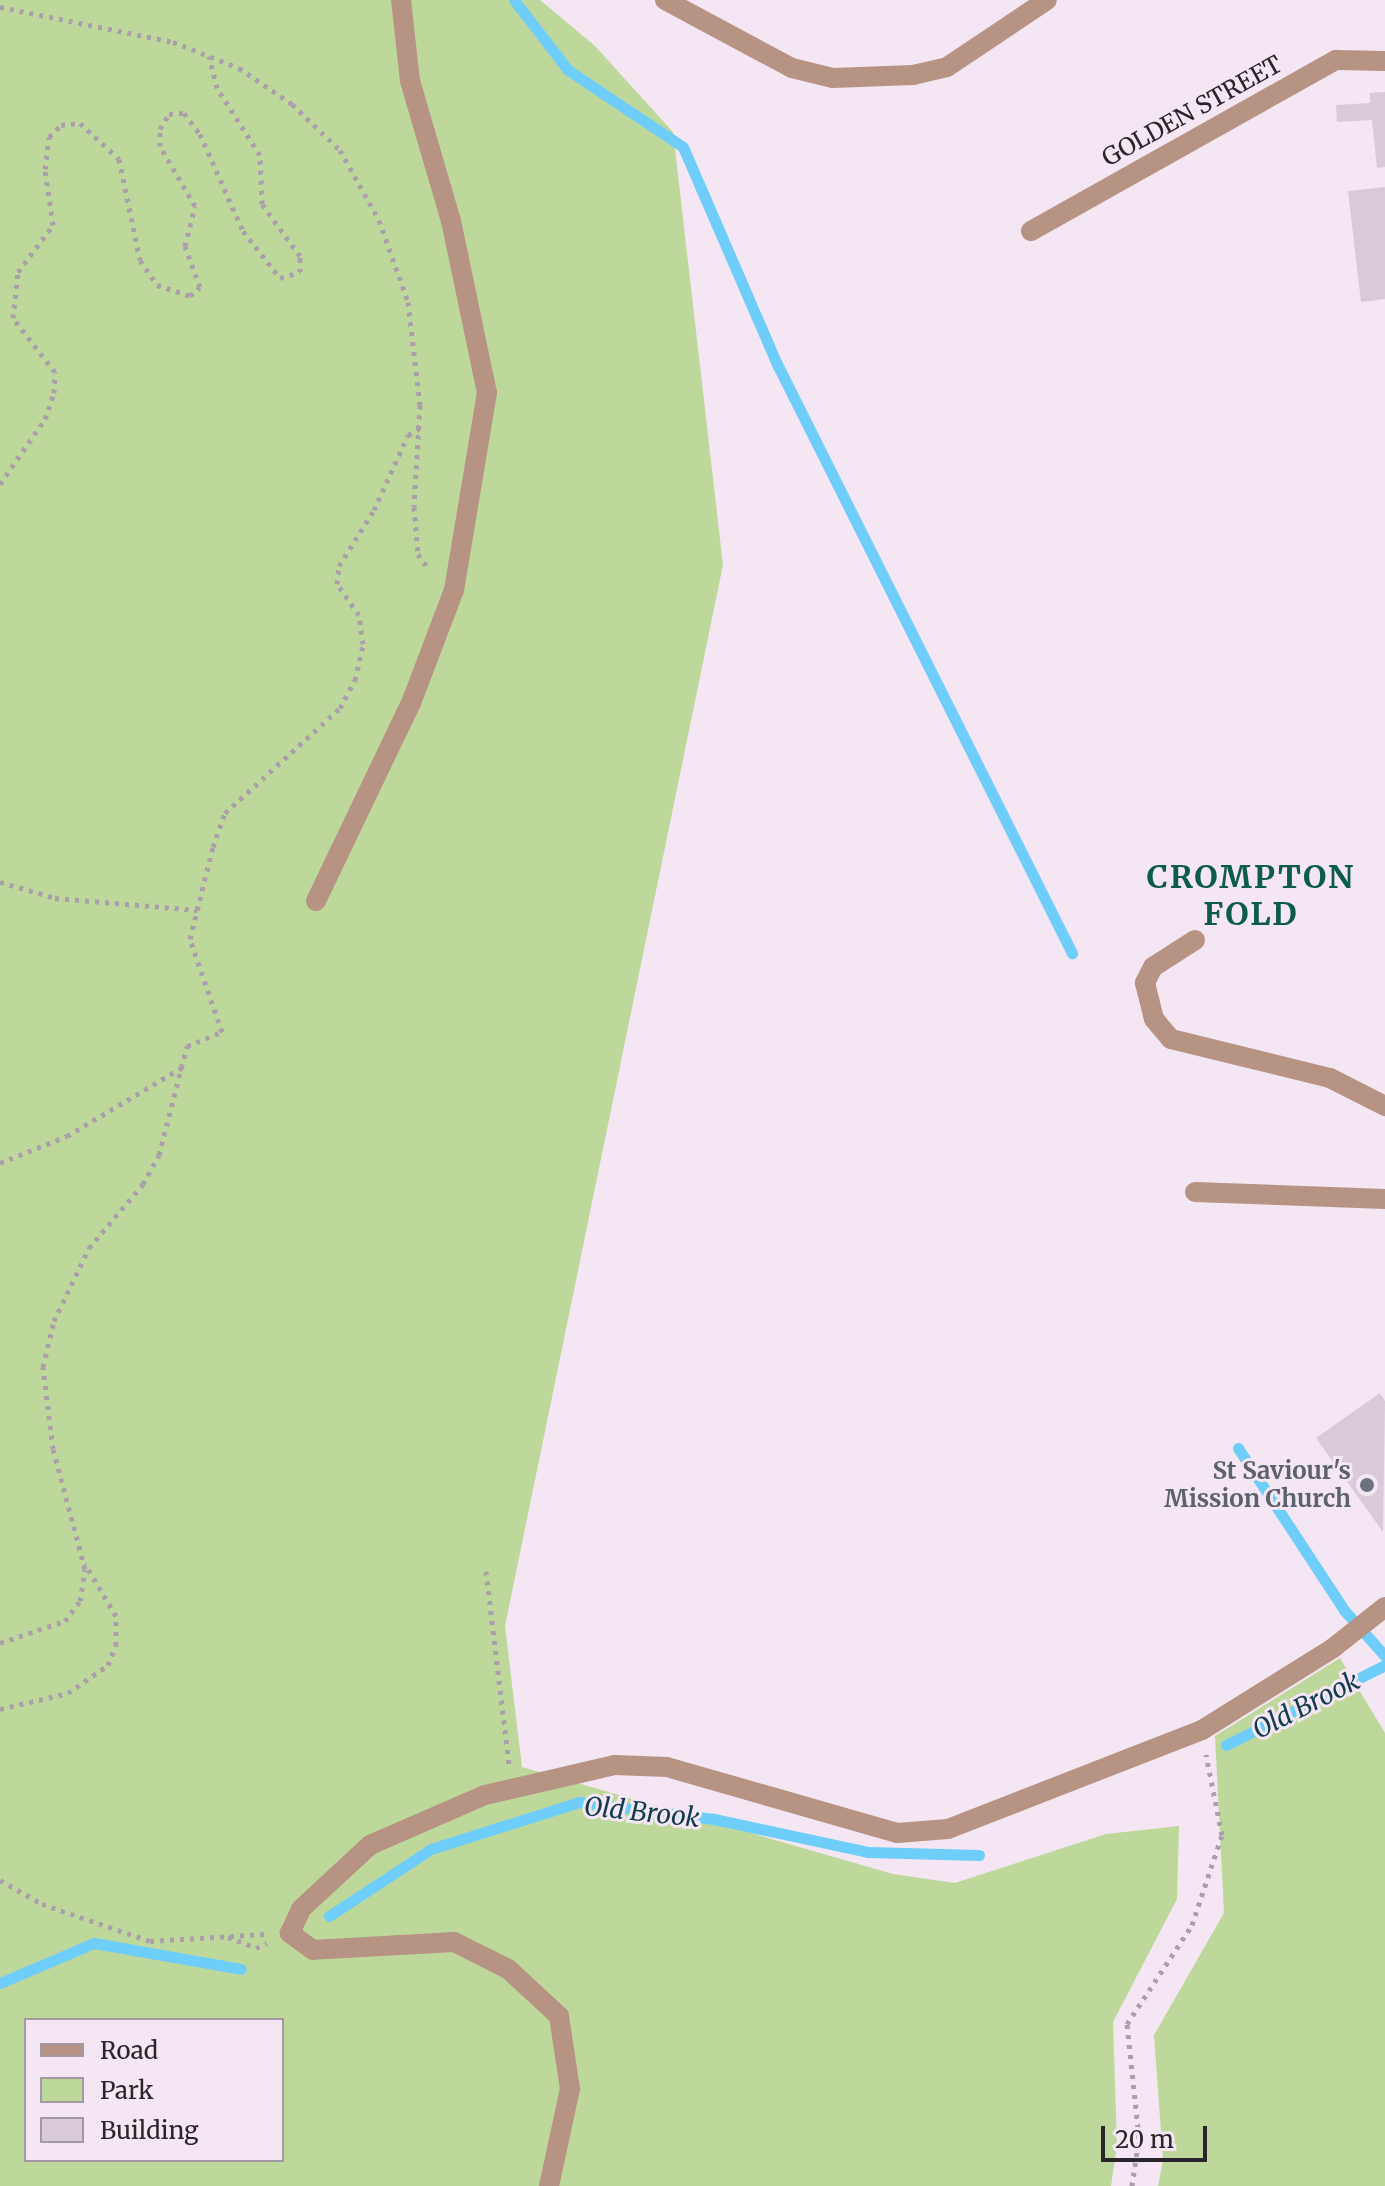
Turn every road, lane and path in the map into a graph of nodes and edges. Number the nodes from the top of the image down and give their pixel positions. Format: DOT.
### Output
graph roads {
  1 [pos="401,0"];
  2 [pos="665,0"];
  3 [pos="1047,0"];
  4 [pos="0,7"];
  5 [pos="209,56"];
  6 [pos="1385,61"];
  7 [pos="1031,231"];
  8 [pos="419,429"];
  9 [pos="0,484"];
  10 [pos="454,590"];
  11 [pos="0,882"];
  12 [pos="316,901"];
  13 [pos="197,910"];
  14 [pos="1195,940"];
  15 [pos="187,1065"];
  16 [pos="1385,1106"];
  17 [pos="0,1163"];
  18 [pos="1195,1192"];
  19 [pos="1385,1199"];
  20 [pos="84,1562"];
  21 [pos="486,1571"];
  22 [pos="1381,1610"];
  23 [pos="0,1643"];
  24 [pos="0,1709"];
  25 [pos="1202,1730"];
  26 [pos="507,1755"];
  27 [pos="0,1880"];
  28 [pos="290,1933"];
  29 [pos="227,1936"];
  30 [pos="549,2186"];
  31 [pos="1132,2186"];
  1 -- 10 [label="street"];
  2 -- 3 [label="street"];
  4 -- 5 [label="path"];
  5 -- 8 [label="path"];
  5 -- 9 [label="path"];
  6 -- 7 [label="street, GOLDEN STREET"];
  8 -- 10 [label="path"];
  8 -- 13 [label="path"];
  10 -- 12 [label="street"];
  11 -- 13 [label="path"];
  13 -- 15 [label="path"];
  14 -- 16 [label="street"];
  15 -- 17 [label="path"];
  15 -- 20 [label="path"];
  18 -- 19 [label="street"];
  20 -- 23 [label="path"];
  20 -- 24 [label="path"];
  21 -- 26 [label="path"];
  22 -- 25 [label="street"];
  25 -- 28 [label="street"];
  25 -- 31 [label="path"];
  27 -- 29 [label="path"];
  28 -- 29 [label="path"];
  28 -- 29 [label="path"];
  28 -- 30 [label="street"];
}
